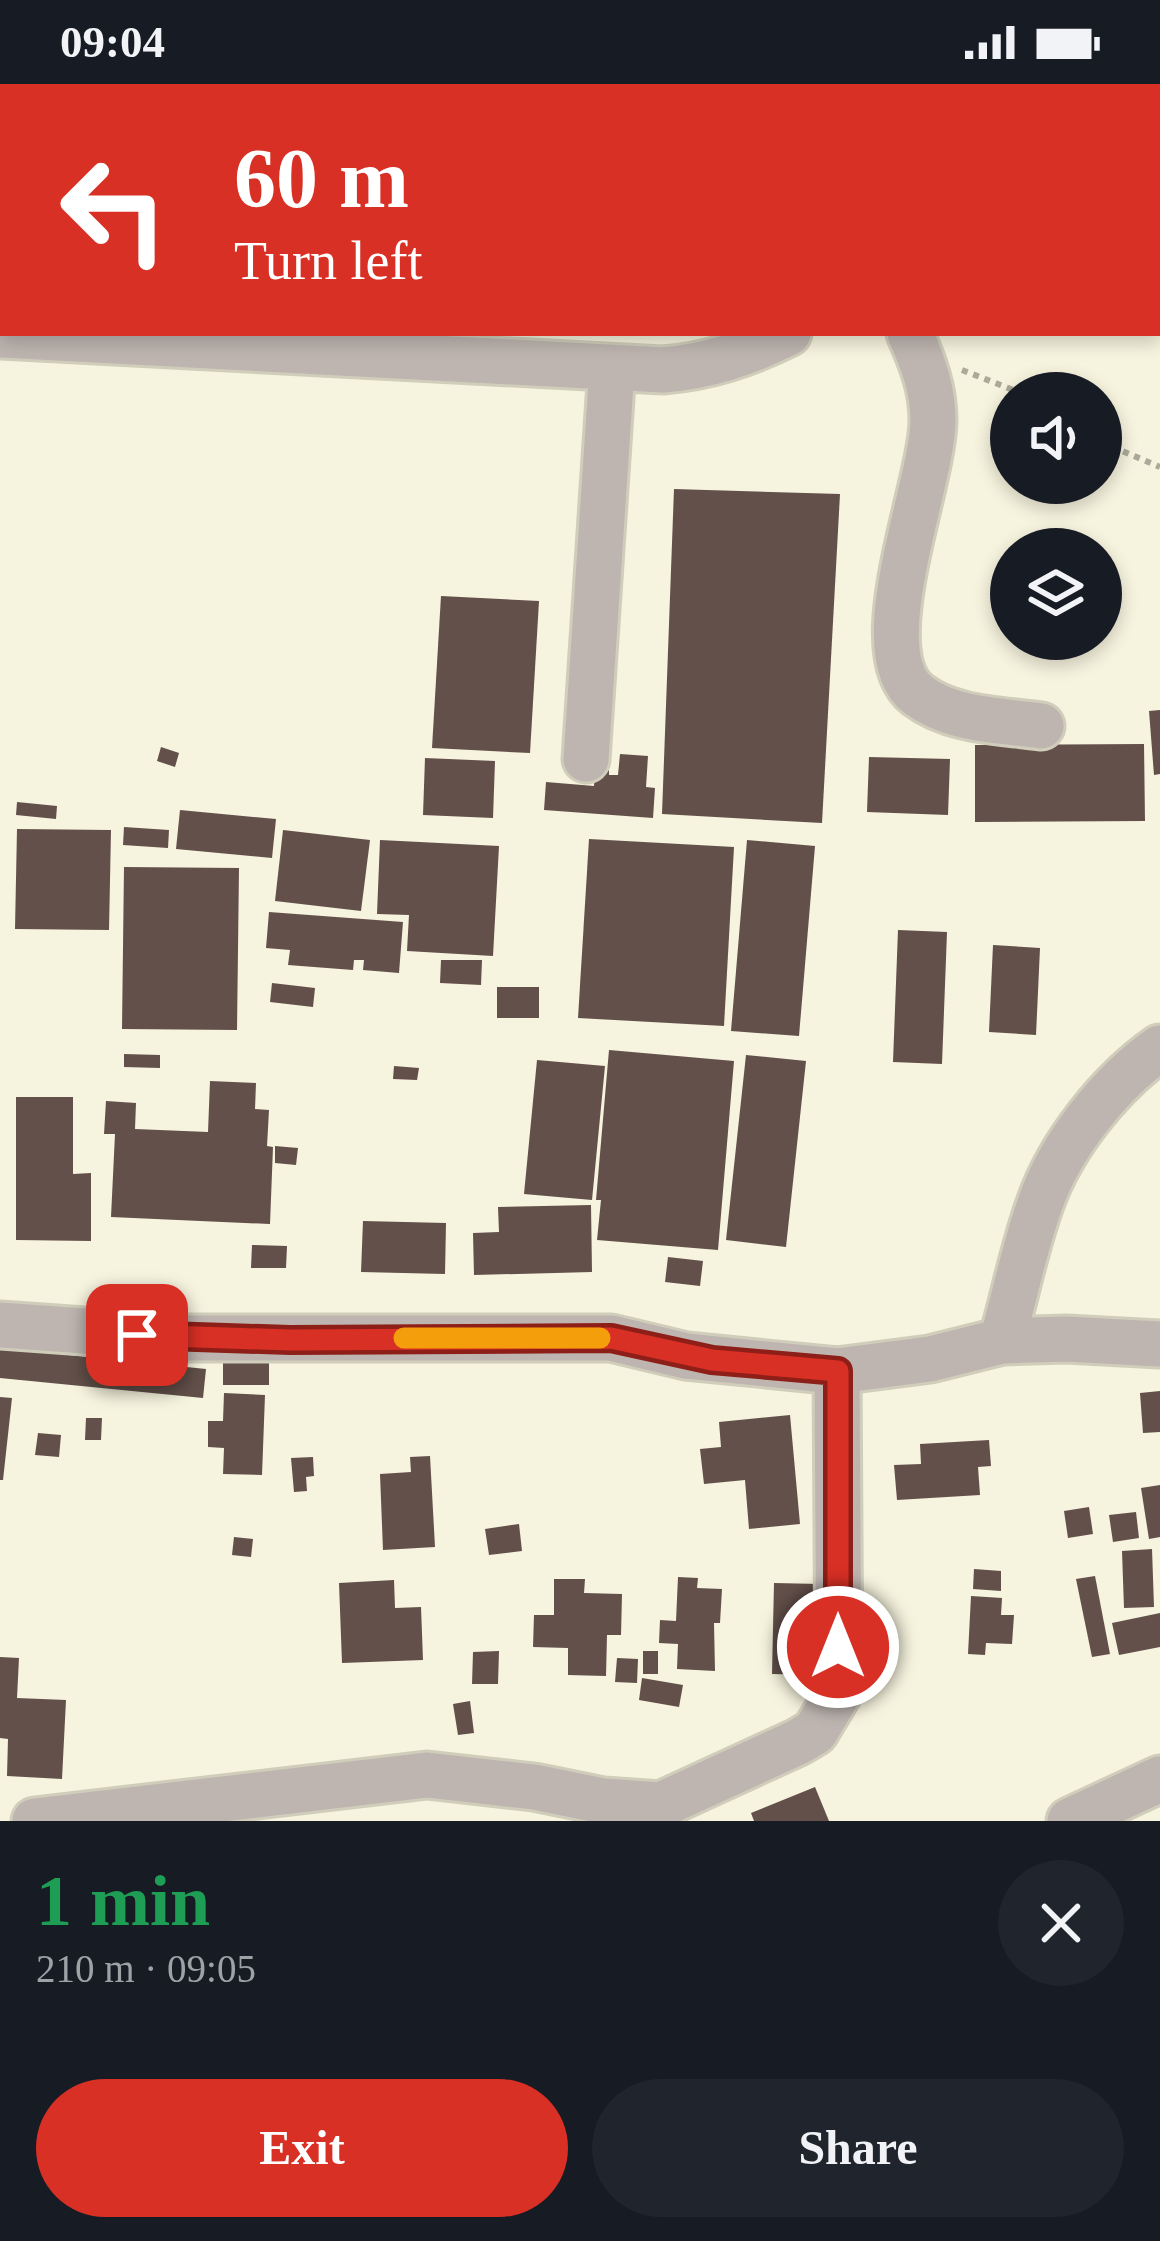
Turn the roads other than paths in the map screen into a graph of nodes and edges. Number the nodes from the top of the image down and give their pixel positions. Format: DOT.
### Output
graph roads {
  1 [pos="46,336"];
  2 [pos="782,336"];
  3 [pos="278,341"];
  4 [pos="915,344"];
  5 [pos="612,368"];
  6 [pos="1042,726"];
  7 [pos="586,759"];
  8 [pos="1160,1048"];
  9 [pos="0,1325"];
  10 [pos="1002,1341"];
  11 [pos="1160,1344"];
  12 [pos="838,1371"];
  13 [pos="1160,1778"];
  14 [pos="35,1821"];
  15 [pos="1070,1821"];
  1 -- 3 [label="street"];
  2 -- 5 [label="street"];
  3 -- 5 [label="street"];
  4 -- 6 [label="street"];
  5 -- 7 [label="street"];
  8 -- 10 [label="street"];
  9 -- 12 [label="street"];
  10 -- 11 [label="street"];
  10 -- 12 [label="street"];
  12 -- 14 [label="street"];
  13 -- 15 [label="street"];
}
